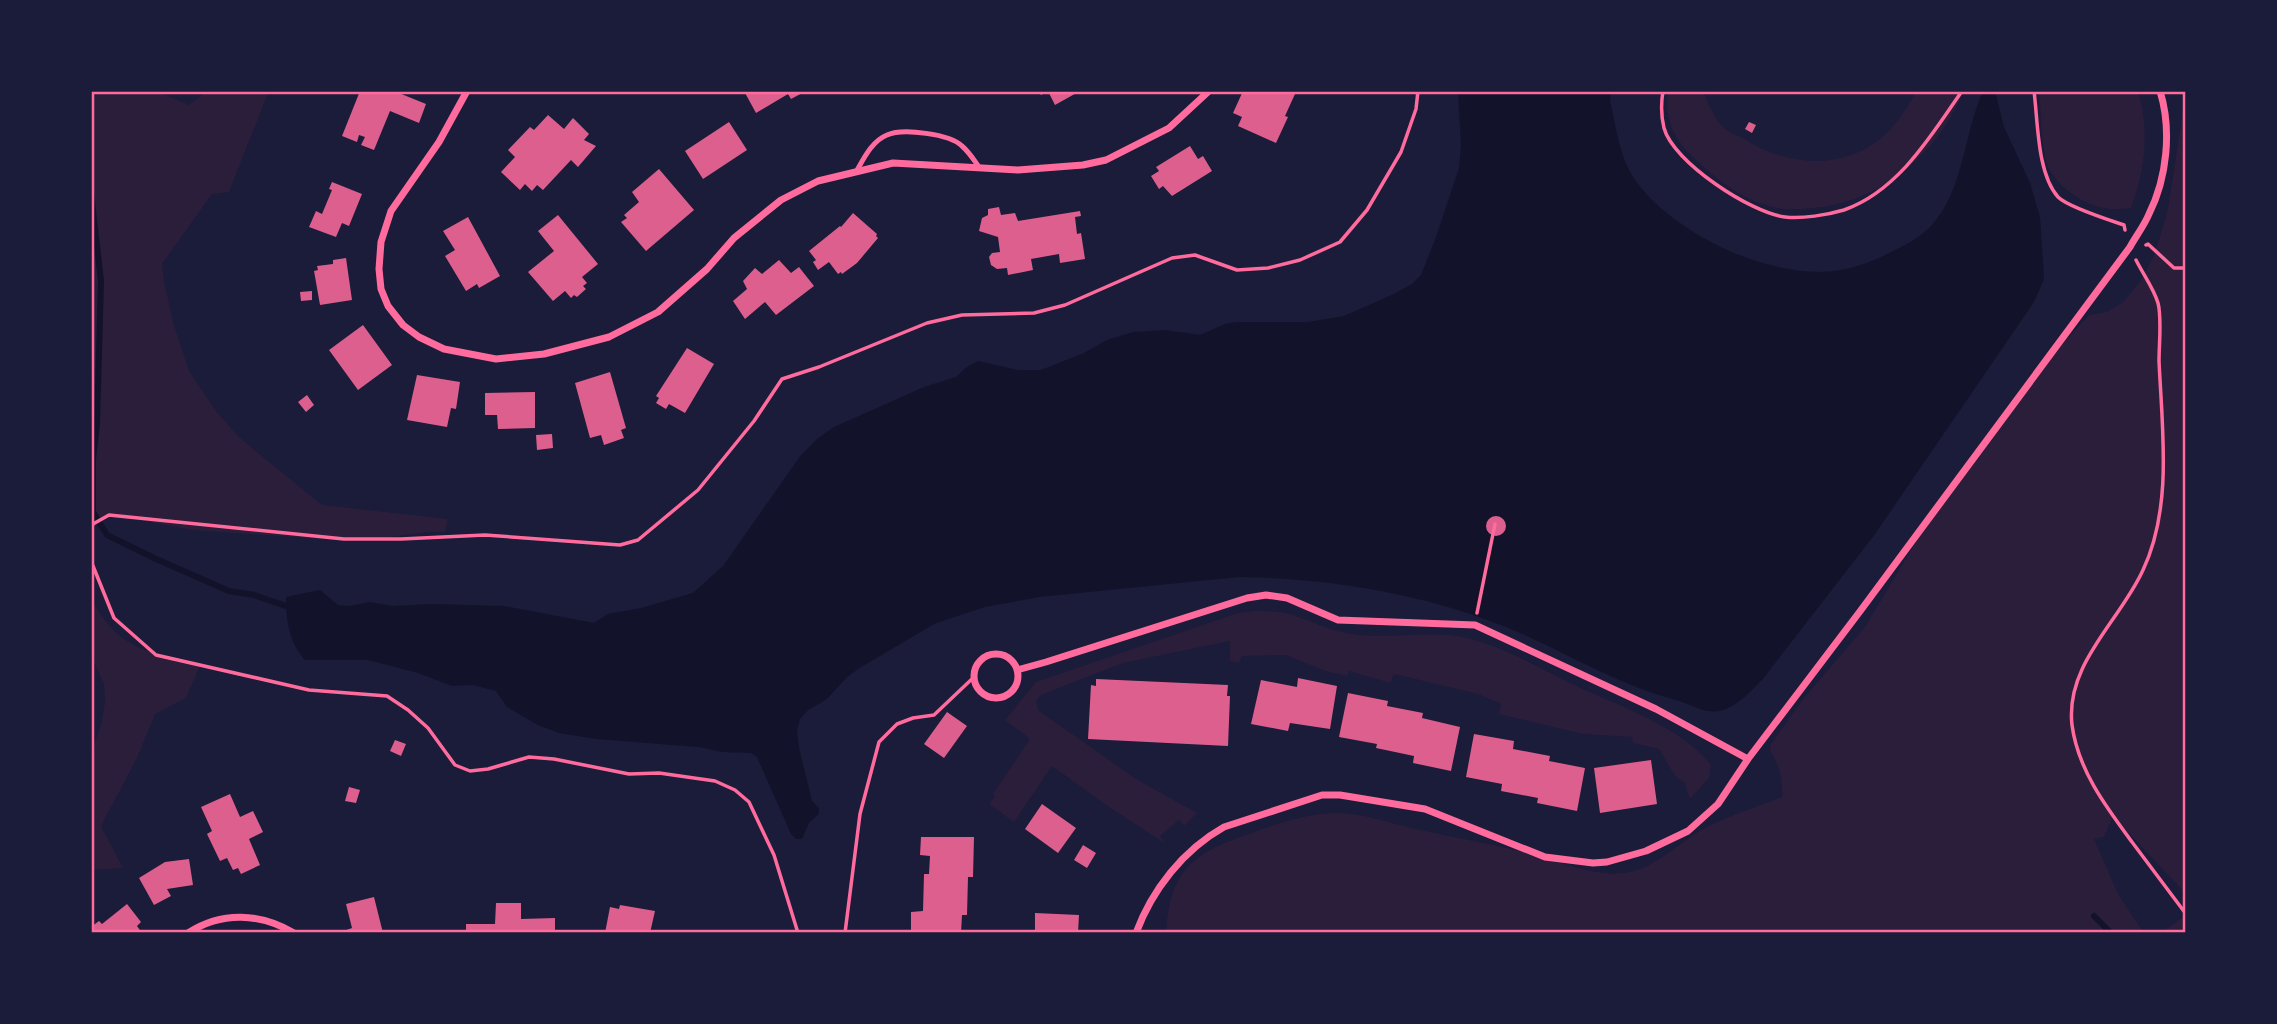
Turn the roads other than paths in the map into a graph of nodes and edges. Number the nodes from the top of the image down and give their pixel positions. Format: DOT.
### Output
graph roads {
  1 [pos="467,91"];
  2 [pos="1209,91"];
  3 [pos="2160,91"];
  4 [pos="979,167"];
  5 [pos="856,172"];
  6 [pos="1017,670"];
  7 [pos="1748,759"];
  8 [pos="188,933"];
  9 [pos="294,933"];
  10 [pos="1136,933"];
  1 -- 5 [label="street"];
  2 -- 4 [label="street"];
  3 -- 7 [label="street"];
  4 -- 5 [label="street"];
  4 -- 5 [label="lane"];
  6 -- 6 [label="street"];
  6 -- 7 [label="street"];
  7 -- 10 [label="street"];
  8 -- 9 [label="street"];
}
